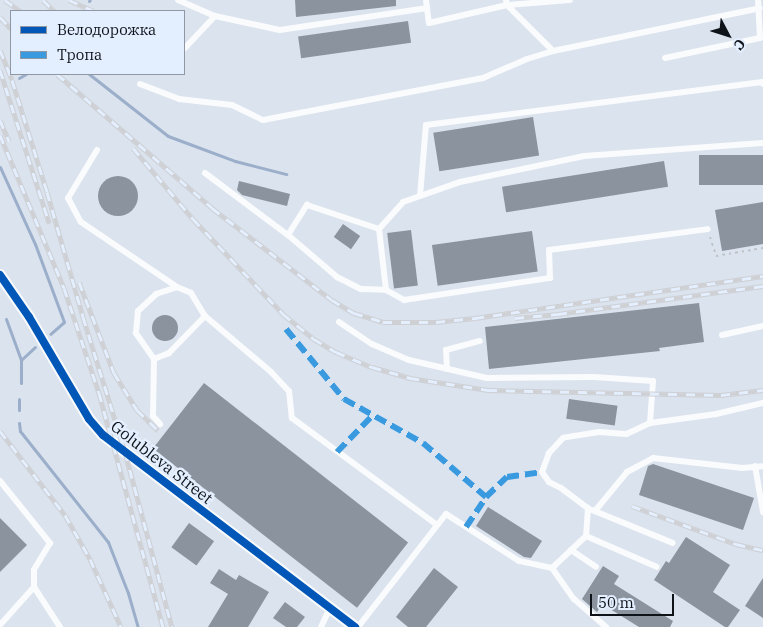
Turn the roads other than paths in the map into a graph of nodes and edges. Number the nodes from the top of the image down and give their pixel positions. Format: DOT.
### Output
graph roads {
  1 [pos="178,0"];
  2 [pos="426,0"];
  3 [pos="570,0"];
  4 [pos="758,0"];
  5 [pos="506,3"];
  6 [pos="427,8"];
  7 [pos="760,8"];
  8 [pos="215,16"];
  9 [pos="185,48"];
  10 [pos="553,51"];
  11 [pos="665,58"];
  12 [pos="140,84"];
  13 [pos="763,84"];
  14 [pos="763,143"];
  15 [pos="97,150"];
  16 [pos="205,173"];
  17 [pos="420,196"];
  18 [pos="379,229"];
  19 [pos="708,230"];
  20 [pos="288,235"];
  21 [pos="0,275"];
  22 [pos="177,287"];
  23 [pos="386,290"];
  24 [pos="205,316"];
  25 [pos="339,322"];
  26 [pos="763,326"];
  27 [pos="722,335"];
  28 [pos="480,341"];
  29 [pos="154,359"];
  30 [pos="447,369"];
  31 [pos="763,403"];
  32 [pos="160,424"];
  33 [pos="650,424"];
  34 [pos="754,466"];
  35 [pos="763,466"];
  36 [pos="0,481"];
  37 [pos="588,508"];
  38 [pos="595,511"];
  39 [pos="763,512"];
  40 [pos="437,526"];
  41 [pos="586,536"];
  42 [pos="673,543"];
  43 [pos="571,550"];
  44 [pos="596,567"];
  45 [pos="656,567"];
  46 [pos="552,568"];
  47 [pos="34,587"];
  48 [pos="330,608"];
  49 [pos="0,625"];
  50 [pos="60,627"];
  51 [pos="321,627"];
  52 [pos="356,627"];
  53 [pos="606,627"];
  1 -- 8 [label="lane"];
  2 -- 6 [label="lane"];
  3 -- 5 [label="lane"];
  4 -- 7 [label="lane"];
  5 -- 6 [label="lane"];
  5 -- 10 [label="lane"];
  6 -- 8 [label="lane"];
  7 -- 10 [label="lane"];
  7 -- 11 [label="lane"];
  8 -- 9 [label="lane"];
  10 -- 12 [label="lane"];
  13 -- 17 [label="lane"];
  14 -- 17 [label="lane"];
  15 -- 22 [label="lane"];
  16 -- 20 [label="lane"];
  17 -- 18 [label="lane"];
  18 -- 20 [label="lane"];
  18 -- 23 [label="lane"];
  19 -- 23 [label="lane"];
  20 -- 23 [label="lane"];
  21 -- 48 [label="street, Golubleva Street"];
  22 -- 24 [label="lane"];
  22 -- 29 [label="lane"];
  24 -- 29 [label="lane"];
  24 -- 40 [label="lane"];
  25 -- 30 [label="lane"];
  26 -- 27 [label="lane"];
  28 -- 30 [label="lane"];
  29 -- 32 [label="lane"];
  30 -- 33 [label="lane"];
  31 -- 33 [label="lane"];
  33 -- 37 [label="lane"];
  34 -- 35 [label="lane"];
  34 -- 38 [label="lane"];
  34 -- 39 [label="lane"];
  36 -- 47 [label="lane"];
  37 -- 38 [label="lane"];
  37 -- 41 [label="lane"];
  38 -- 42 [label="lane"];
  40 -- 46 [label="lane"];
  40 -- 52 [label="lane"];
  41 -- 43 [label="lane"];
  41 -- 45 [label="lane"];
  43 -- 44 [label="lane"];
  43 -- 46 [label="lane"];
  46 -- 53 [label="lane"];
  47 -- 49 [label="lane"];
  47 -- 50 [label="lane"];
  48 -- 51 [label="lane"];
  48 -- 52 [label="street, Golubleva Street"];
}
